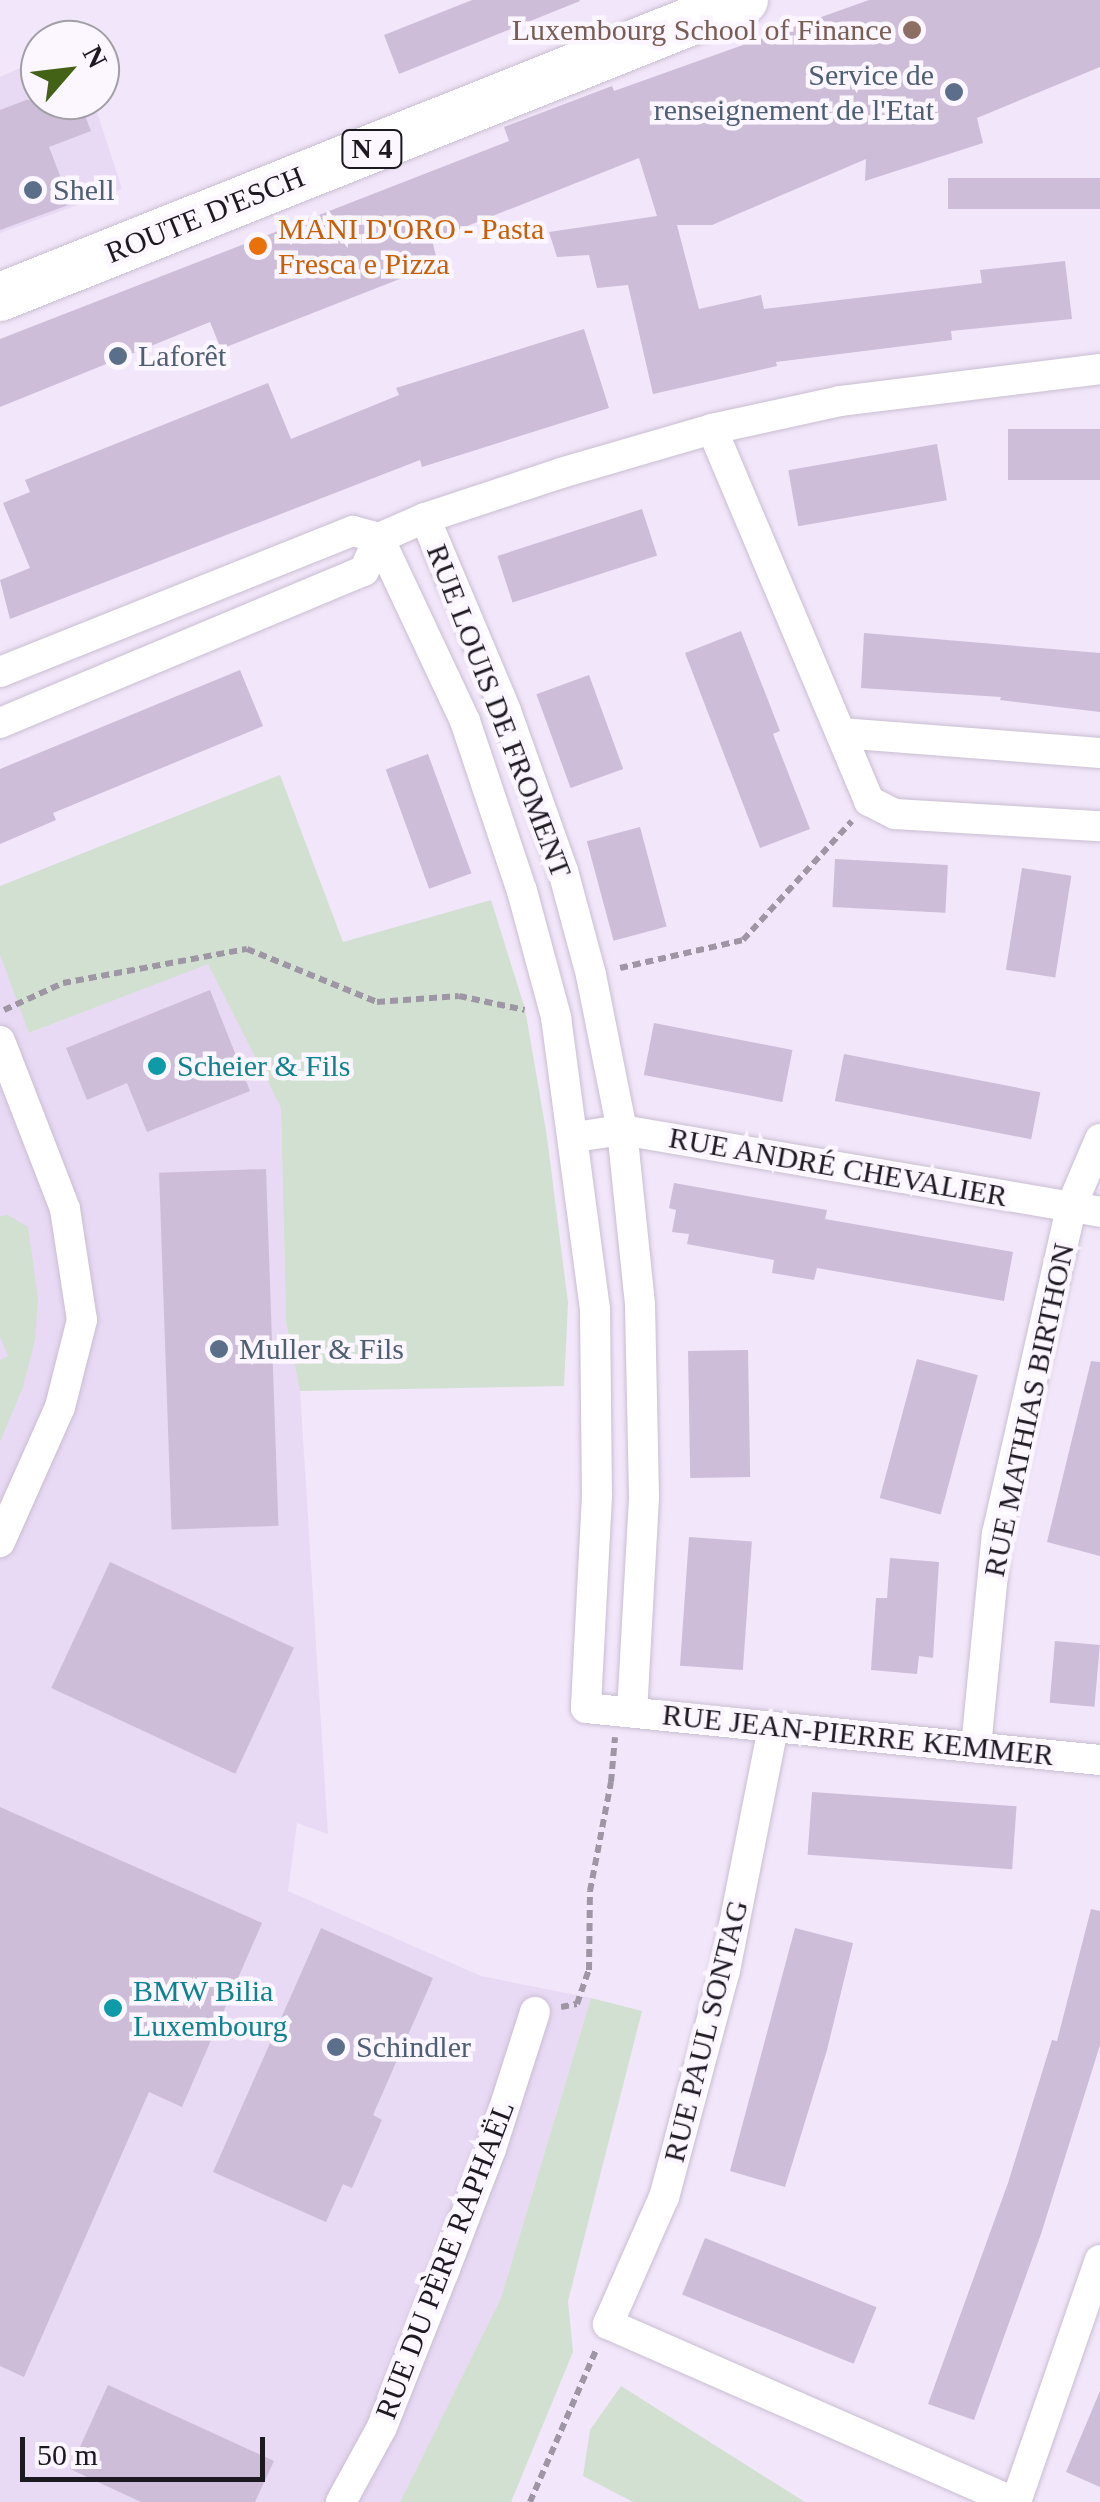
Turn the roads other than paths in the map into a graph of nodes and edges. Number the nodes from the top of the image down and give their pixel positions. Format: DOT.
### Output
graph roads {
  1 [pos="744,0"];
  2 [pos="0,297"];
  3 [pos="1100,368"];
  4 [pos="712,429"];
  5 [pos="424,518"];
  6 [pos="379,538"];
  7 [pos="0,672"];
  8 [pos="0,723"];
  9 [pos="841,733"];
  10 [pos="1100,754"];
  11 [pos="1100,826"];
  12 [pos="0,1041"];
  13 [pos="622,1130"];
  14 [pos="576,1137"];
  15 [pos="1100,1139"];
  16 [pos="1086,1209"];
  17 [pos="597,1496"];
  18 [pos="644,1498"];
  19 [pos="0,1542"];
  20 [pos="625,1712"];
  21 [pos="773,1728"];
  22 [pos="976,1747"];
  23 [pos="1100,1760"];
  24 [pos="535,2012"];
  25 [pos="1100,2260"];
  26 [pos="341,2502"];
  27 [pos="1015,2502"];
  1 -- 2 [label="main road, ROUTE D'ESCH / N 4"];
  3 -- 4 [label="street"];
  4 -- 5 [label="street"];
  4 -- 9 [label="street"];
  5 -- 6 [label="street"];
  5 -- 13 [label="street, RUE LOUIS DE FROMENT"];
  6 -- 7 [label="street"];
  6 -- 8 [label="street"];
  6 -- 14 [label="street, RUE LOUIS DE FROMENT"];
  9 -- 10 [label="street"];
  9 -- 11 [label="street"];
  12 -- 19 [label="street"];
  13 -- 14 [label="street, RUE ANDRÉ CHEVALIER"];
  13 -- 16 [label="street, RUE ANDRÉ CHEVALIER"];
  13 -- 18 [label="street, RUE LOUIS DE FROMENT"];
  14 -- 17 [label="street, RUE LOUIS DE FROMENT"];
  15 -- 16 [label="street, RUE MATHIAS BIRTHON"];
  16 -- 22 [label="street, RUE MATHIAS BIRTHON"];
  17 -- 18 [label="street"];
  17 -- 20 [label="street, RUE LOUIS DE FROMENT"];
  18 -- 20 [label="street, RUE LOUIS DE FROMENT"];
  20 -- 21 [label="street, RUE JEAN-PIERRE KEMMER"];
  21 -- 22 [label="street, RUE JEAN-PIERRE KEMMER"];
  21 -- 27 [label="street, RUE PAUL SONTAG"];
  22 -- 23 [label="street, RUE JEAN-PIERRE KEMMER"];
  24 -- 26 [label="street, RUE DU PÈRE RAPHAËL"];
  25 -- 27 [label="street"];
}
